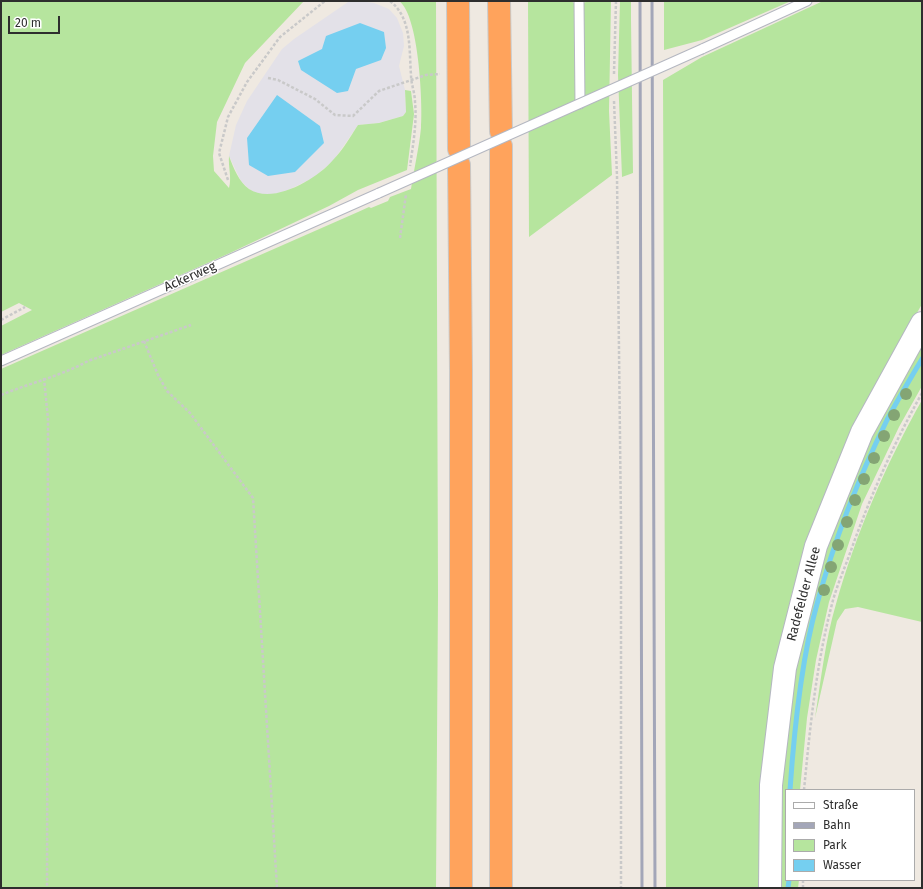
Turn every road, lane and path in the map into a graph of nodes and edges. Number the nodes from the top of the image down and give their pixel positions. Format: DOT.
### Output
graph roads {
  1 [pos="325,1"];
  2 [pos="390,1"];
  3 [pos="458,1"];
  4 [pos="499,1"];
  5 [pos="579,1"];
  6 [pos="616,1"];
  7 [pos="807,1"];
  8 [pos="459,73"];
  9 [pos="614,76"];
  10 [pos="268,78"];
  11 [pos="411,80"];
  12 [pos="614,96"];
  13 [pos="580,104"];
  14 [pos="409,170"];
  15 [pos="228,180"];
  16 [pos="406,192"];
  17 [pos="400,238"];
  18 [pos="25,307"];
  19 [pos="1,320"];
  20 [pos="922,322"];
  21 [pos="192,325"];
  22 [pos="144,341"];
  23 [pos="1,361"];
  24 [pos="44,378"];
  25 [pos="922,393"];
  26 [pos="1,395"];
  27 [pos="804,789"];
  28 [pos="47,888"];
  29 [pos="277,888"];
  30 [pos="461,888"];
  31 [pos="500,888"];
  32 [pos="621,888"];
  33 [pos="770,888"];
  1 -- 15 [label="path"];
  2 -- 11 [label="path"];
  3 -- 8 [label="highway"];
  4 -- 31 [label="highway"];
  5 -- 13 [label="lane"];
  6 -- 9 [label="path"];
  7 -- 13 [label="lane, Ackerweg, bridge"];
  8 -- 11 [label="path"];
  8 -- 30 [label="highway"];
  10 -- 11 [label="path"];
  11 -- 14 [label="path"];
  12 -- 32 [label="path"];
  13 -- 23 [label="lane, Ackerweg, bridge"];
  16 -- 17 [label="path"];
  18 -- 19 [label="path"];
  20 -- 33 [label="main road, Radefelder Allee"];
  21 -- 22 [label="path"];
  22 -- 24 [label="path"];
  22 -- 29 [label="path"];
  24 -- 26 [label="path"];
  24 -- 28 [label="path"];
  25 -- 27 [label="path"];
}
